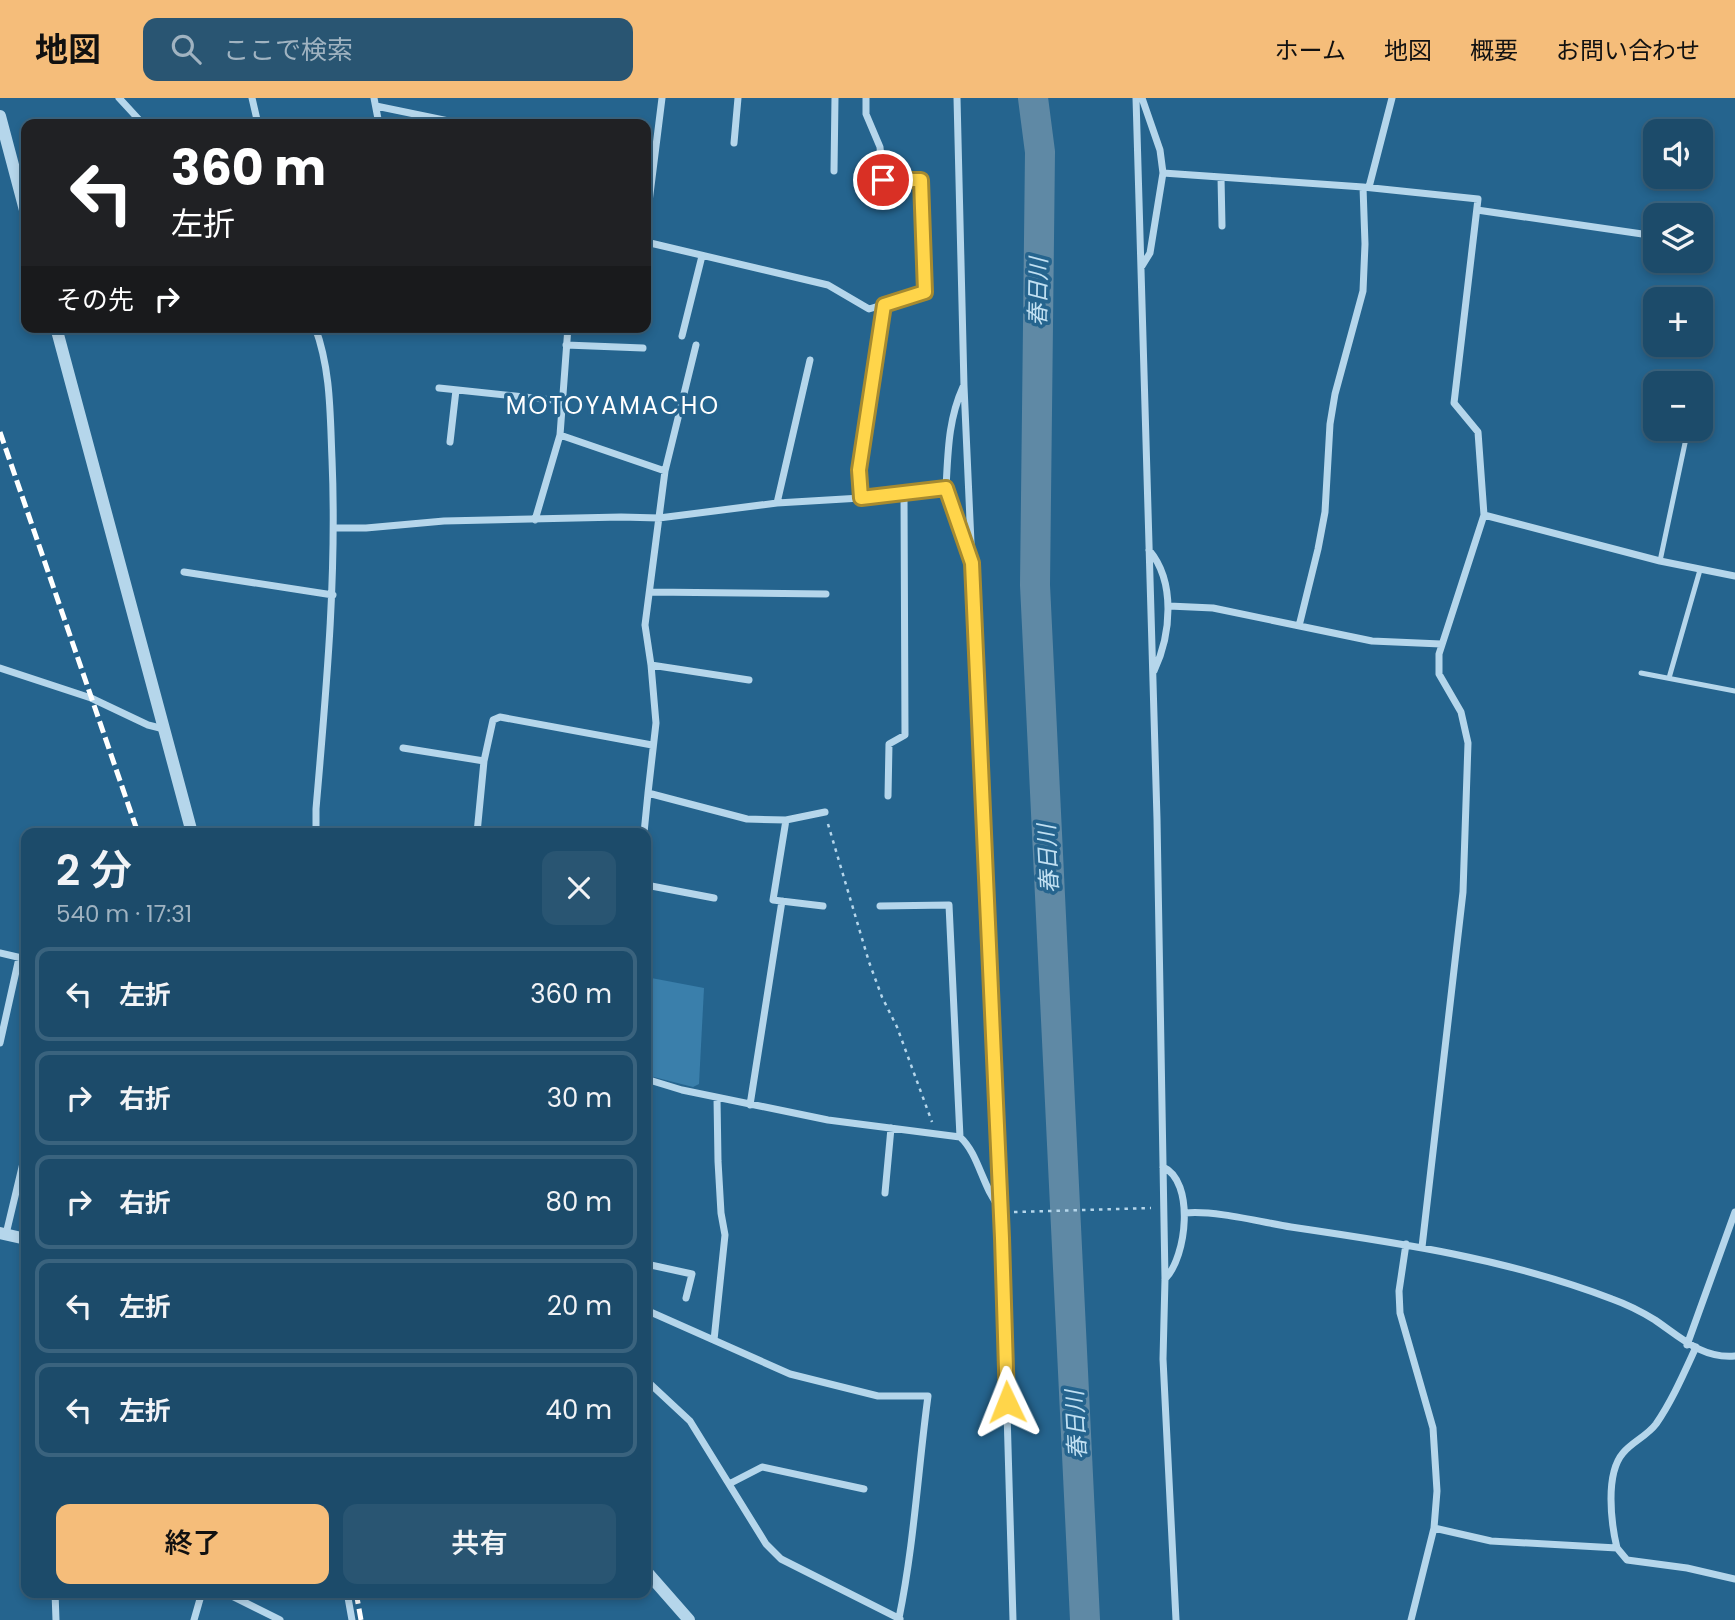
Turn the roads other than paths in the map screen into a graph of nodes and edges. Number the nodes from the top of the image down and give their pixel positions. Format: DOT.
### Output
graph roads {
  1 [pos="119,98"];
  2 [pos="252,98"];
  3 [pos="662,98"];
  4 [pos="738,98"];
  5 [pos="835,98"];
  6 [pos="866,98"];
  7 [pos="1136,98"];
  8 [pos="1142,98"];
  9 [pos="1392,98"];
  10 [pos="956,99"];
  11 [pos="375,102"];
  12 [pos="0,116"];
  13 [pos="138,119"];
  14 [pos="257,119"];
  15 [pos="443,119"];
  16 [pos="2,135"];
  17 [pos="734,143"];
  18 [pos="834,172"];
  19 [pos="1163,173"];
  20 [pos="1221,177"];
  21 [pos="651,186"];
  22 [pos="1366,187"];
  23 [pos="21,198"];
  24 [pos="1477,210"];
  25 [pos="1222,226"];
  26 [pos="1643,234"];
  27 [pos="651,243"];
  28 [pos="702,256"];
  29 [pos="1141,267"];
  30 [pos="884,305"];
  31 [pos="59,333"];
  32 [pos="317,333"];
  33 [pos="567,333"];
  34 [pos="682,337"];
  35 [pos="566,345"];
  36 [pos="696,345"];
  37 [pos="643,348"];
  38 [pos="810,360"];
  39 [pos="964,386"];
  40 [pos="439,388"];
  41 [pos="456,390"];
  42 [pos="562,401"];
  43 [pos="560,435"];
  44 [pos="1685,441"];
  45 [pos="450,442"];
  46 [pos="665,471"];
  47 [pos="946,488"];
  48 [pos="904,493"];
  49 [pos="861,498"];
  50 [pos="777,503"];
  51 [pos="1484,515"];
  52 [pos="659,518"];
  53 [pos="535,520"];
  54 [pos="335,528"];
  55 [pos="1148,549"];
  56 [pos="1660,561"];
  57 [pos="972,563"];
  58 [pos="1700,570"];
  59 [pos="184,572"];
  60 [pos="1735,576"];
  61 [pos="650,592"];
  62 [pos="826,594"];
  63 [pos="332,595"];
  64 [pos="1169,606"];
  65 [pos="1299,626"];
  66 [pos="1441,644"];
  67 [pos="651,665"];
  68 [pos="0,668"];
  69 [pos="1642,673"];
  70 [pos="1153,674"];
  71 [pos="1669,678"];
  72 [pos="749,680"];
  73 [pos="1735,691"];
  74 [pos="164,729"];
  75 [pos="652,744"];
  76 [pos="403,748"];
  77 [pos="484,761"];
  78 [pos="648,793"];
  79 [pos="888,796"];
  80 [pos="825,812"];
  81 [pos="786,820"];
  82 [pos="191,828"];
  83 [pos="316,828"];
  84 [pos="477,828"];
  85 [pos="644,828"];
  86 [pos="651,886"];
  87 [pos="714,898"];
  88 [pos="782,901"];
  89 [pos="823,906"];
  90 [pos="880,906"];
  91 [pos="0,953"];
  92 [pos="21,958"];
  93 [pos="21,965"];
  94 [pos="0,1043"];
  95 [pos="651,1081"];
  96 [pos="718,1098"];
  97 [pos="750,1105"];
  98 [pos="891,1128"];
  99 [pos="960,1137"];
  100 [pos="1163,1167"];
  101 [pos="21,1170"];
  102 [pos="886,1193"];
  103 [pos="1001,1209"];
  104 [pos="1735,1212"];
  105 [pos="1185,1213"];
  106 [pos="3,1234"];
  107 [pos="21,1238"];
  108 [pos="1406,1244"];
  109 [pos="1422,1247"];
  110 [pos="651,1265"];
  111 [pos="1166,1279"];
  112 [pos="686,1298"];
  113 [pos="651,1312"];
  114 [pos="714,1340"];
  115 [pos="1687,1345"];
  116 [pos="1696,1347"];
  117 [pos="1735,1356"];
  118 [pos="651,1385"];
  119 [pos="729,1484"];
  120 [pos="864,1489"];
  121 [pos="1434,1528"];
  122 [pos="1617,1548"];
  123 [pos="651,1577"];
  124 [pos="1735,1579"];
  125 [pos="55,1598"];
  126 [pos="200,1598"];
  127 [pos="236,1598"];
  128 [pos="348,1598"];
  129 [pos="900,1619"];
  130 [pos="56,1620"];
  131 [pos="194,1620"];
  132 [pos="280,1620"];
  133 [pos="352,1620"];
  134 [pos="689,1620"];
  135 [pos="1013,1620"];
  136 [pos="1176,1620"];
  137 [pos="1411,1620"];
  1 -- 13 [label="street"];
  2 -- 14 [label="street"];
  3 -- 21 [label="street"];
  4 -- 17 [label="street"];
  5 -- 18 [label="street"];
  6 -- 30 [label="street"];
  7 -- 29 [label="street"];
  8 -- 19 [label="street"];
  9 -- 22 [label="street"];
  10 -- 39 [label="street"];
  11 -- 15 [label="street"];
  12 -- 16 [label="street"];
  16 -- 23 [label="street"];
  19 -- 20 [label="street"];
  19 -- 29 [label="street"];
  20 -- 22 [label="street"];
  20 -- 25 [label="street"];
  22 -- 24 [label="street"];
  22 -- 65 [label="street"];
  24 -- 26 [label="street"];
  24 -- 51 [label="street"];
  27 -- 28 [label="street"];
  28 -- 30 [label="street"];
  28 -- 34 [label="street"];
  29 -- 55 [label="street"];
  30 -- 49 [label="street"];
  31 -- 74 [label="street"];
  32 -- 54 [label="street"];
  33 -- 35 [label="street"];
  35 -- 37 [label="street"];
  35 -- 42 [label="street"];
  36 -- 46 [label="street"];
  38 -- 50 [label="street"];
  39 -- 47 [label="street"];
  39 -- 57 [label="street"];
  40 -- 41 [label="street"];
  41 -- 42 [label="street"];
  41 -- 45 [label="street"];
  42 -- 43 [label="street"];
  43 -- 46 [label="street"];
  43 -- 53 [label="street"];
  44 -- 56 [label="lane"];
  46 -- 52 [label="street"];
  47 -- 48 [label="street"];
  47 -- 57 [label="street"];
  48 -- 49 [label="street"];
  48 -- 79 [label="street"];
  49 -- 50 [label="street"];
  50 -- 52 [label="street"];
  51 -- 56 [label="street"];
  51 -- 66 [label="street"];
  52 -- 53 [label="street"];
  52 -- 61 [label="street"];
  53 -- 54 [label="street"];
  54 -- 63 [label="street"];
  55 -- 64 [label="street"];
  55 -- 70 [label="street"];
  56 -- 58 [label="street"];
  57 -- 103 [label="street"];
  58 -- 60 [label="street"];
  58 -- 71 [label="lane"];
  59 -- 63 [label="street"];
  61 -- 62 [label="street"];
  61 -- 67 [label="street"];
  63 -- 83 [label="street"];
  64 -- 65 [label="street"];
  64 -- 70 [label="street"];
  65 -- 66 [label="street"];
  66 -- 109 [label="street"];
  67 -- 72 [label="street"];
  67 -- 75 [label="street"];
  68 -- 74 [label="street"];
  69 -- 71 [label="lane"];
  70 -- 100 [label="street"];
  71 -- 73 [label="lane"];
  74 -- 82 [label="street"];
  75 -- 77 [label="street"];
  75 -- 78 [label="street"];
  76 -- 77 [label="street"];
  77 -- 84 [label="street"];
  78 -- 81 [label="street"];
  78 -- 85 [label="street"];
  80 -- 81 [label="street"];
  81 -- 88 [label="street"];
  86 -- 87 [label="street"];
  88 -- 89 [label="street"];
  88 -- 97 [label="street"];
  90 -- 99 [label="street"];
  91 -- 92 [label="street"];
  93 -- 94 [label="street"];
  95 -- 96 [label="street"];
  96 -- 97 [label="street"];
  96 -- 114 [label="street"];
  97 -- 98 [label="street"];
  98 -- 99 [label="street"];
  98 -- 102 [label="street"];
  99 -- 103 [label="street"];
  100 -- 105 [label="street"];
  100 -- 111 [label="street"];
  101 -- 106 [label="street"];
  103 -- 135 [label="street"];
  104 -- 115 [label="street"];
  105 -- 108 [label="street"];
  105 -- 111 [label="street"];
  106 -- 107 [label="street"];
  108 -- 109 [label="street"];
  108 -- 121 [label="street"];
  109 -- 115 [label="street"];
  110 -- 112 [label="street"];
  111 -- 136 [label="street"];
  113 -- 114 [label="street"];
  114 -- 129 [label="street"];
  115 -- 116 [label="street"];
  116 -- 117 [label="street"];
  116 -- 122 [label="street"];
  118 -- 119 [label="street"];
  119 -- 120 [label="street"];
  119 -- 129 [label="street"];
  121 -- 122 [label="street"];
  121 -- 137 [label="street"];
  122 -- 124 [label="street"];
  123 -- 134 [label="street"];
  125 -- 130 [label="street"];
  126 -- 131 [label="street"];
  127 -- 132 [label="street"];
  128 -- 133 [label="street"];
}
